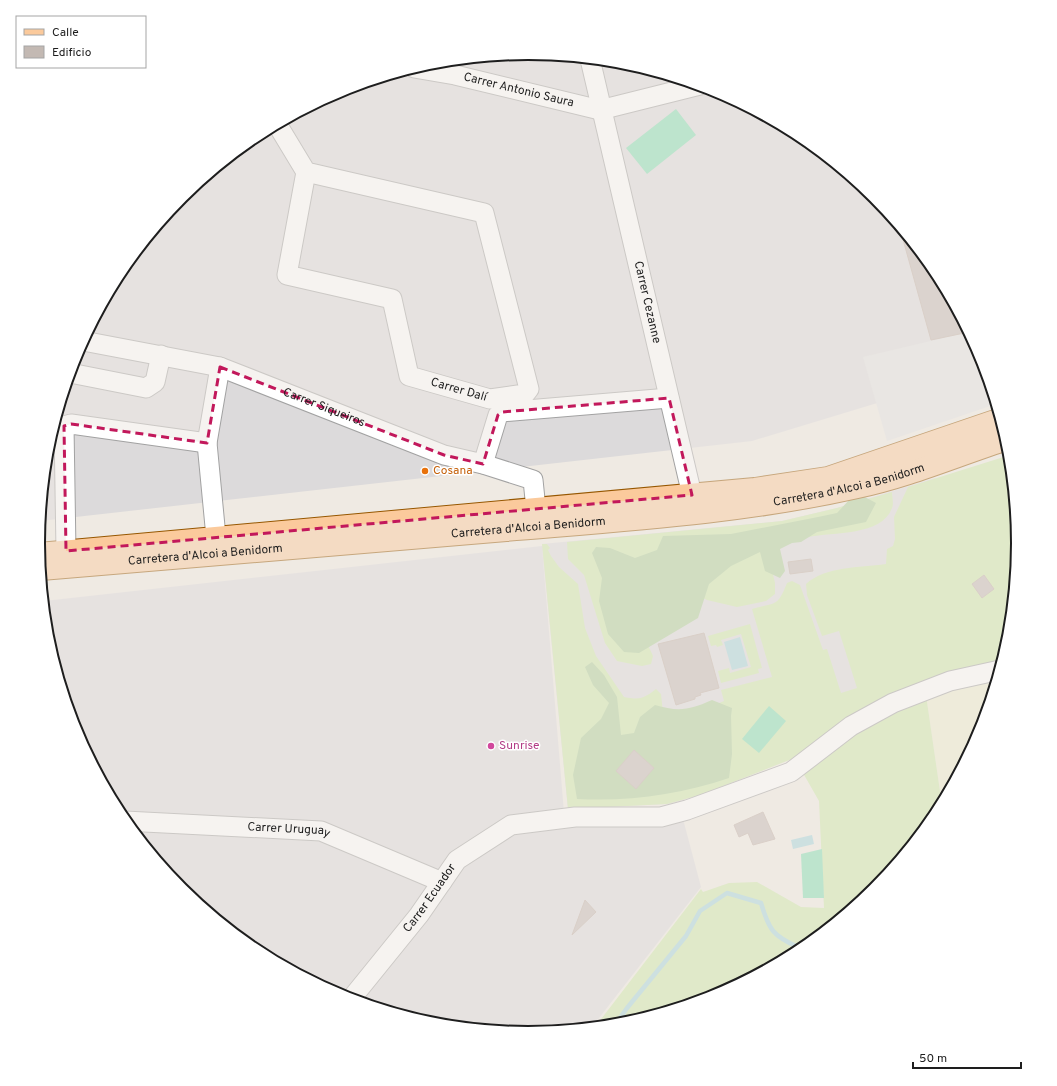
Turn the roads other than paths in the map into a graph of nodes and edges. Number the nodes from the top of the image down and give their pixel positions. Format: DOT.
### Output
graph roads {
  1 [pos="591,64"];
  2 [pos="428,70"];
  3 [pos="690,87"];
  4 [pos="600,110"];
  5 [pos="280,129"];
  6 [pos="306,172"];
  7 [pos="89,342"];
  8 [pos="161,355"];
  9 [pos="220,367"];
  10 [pos="76,374"];
  11 [pos="669,398"];
  12 [pos="997,421"];
  13 [pos="1001,441"];
  14 [pos="207,443"];
  15 [pos="483,464"];
  16 [pos="692,495"];
  17 [pos="536,509"];
  18 [pos="216,538"];
  19 [pos="66,551"];
  20 [pos="45,553"];
  21 [pos="46,569"];
  22 [pos="995,671"];
  23 [pos="133,821"];
  24 [pos="442,882"];
  25 [pos="355,994"];
  1 -- 4 [label="street, Carrer Cezanne"];
  2 -- 4 [label="street, Carrer Antonio Saura"];
  3 -- 4 [label="street"];
  4 -- 11 [label="street, Carrer Cezanne"];
  5 -- 6 [label="street"];
  6 -- 6 [label="street, Carrer Dalí"];
  7 -- 8 [label="street, Carrer Siqueiros"];
  8 -- 9 [label="street, Carrer Siqueiros"];
  8 -- 10 [label="street"];
  9 -- 14 [label="street"];
  9 -- 15 [label="street, Carrer Siqueiros"];
  11 -- 15 [label="street"];
  11 -- 16 [label="street, Carrer Cezanne"];
  12 -- 16 [label="main road, Carretera d'Alcoi a Benidorm"];
  13 -- 21 [label="main road, Carretera d'Alcoi a Benidorm"];
  14 -- 18 [label="street"];
  14 -- 19 [label="street"];
  15 -- 17 [label="street, Carrer Siqueiros"];
  16 -- 17 [label="main road, Carretera d'Alcoi a Benidorm"];
  17 -- 18 [label="main road, Carretera d'Alcoi a Benidorm"];
  18 -- 19 [label="main road, Carretera d'Alcoi a Benidorm"];
  19 -- 20 [label="main road, Carretera d'Alcoi a Benidorm"];
  22 -- 24 [label="street, Carrer Ecuador"];
  23 -- 24 [label="street, Carrer Uruguay"];
  24 -- 25 [label="street, Carrer Ecuador"];
}
